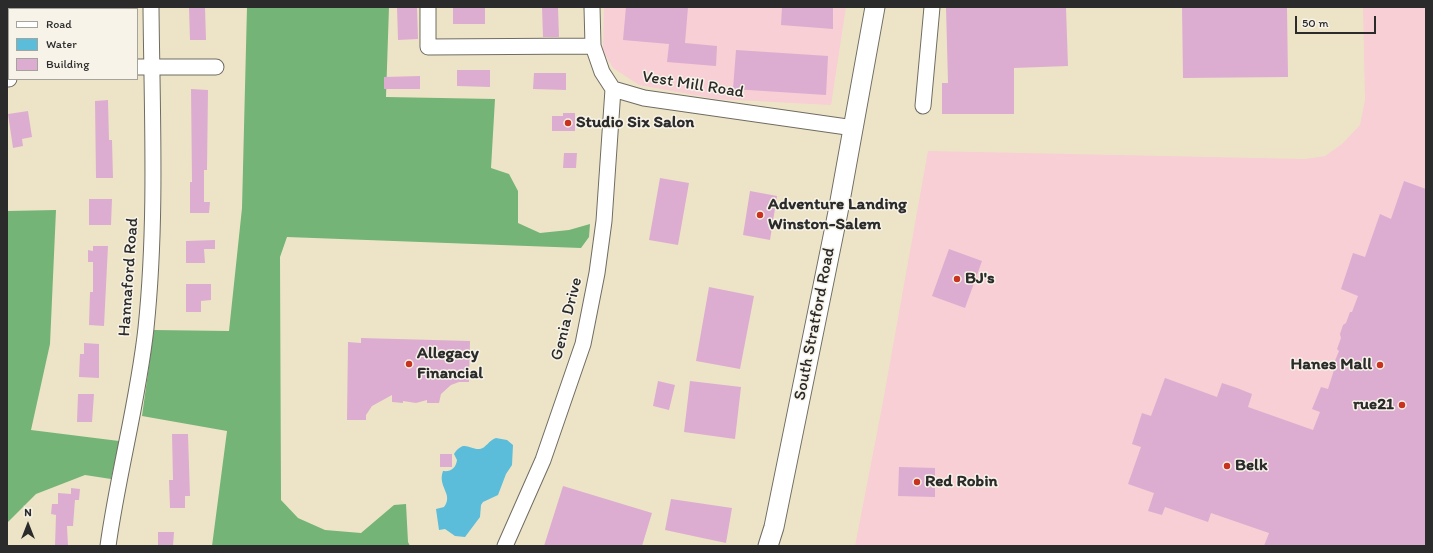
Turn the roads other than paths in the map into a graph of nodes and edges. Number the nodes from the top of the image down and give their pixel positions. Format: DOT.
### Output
graph roads {
  1 [pos="151,7"];
  2 [pos="428,7"];
  3 [pos="592,7"];
  4 [pos="875,7"];
  5 [pos="932,7"];
  6 [pos="593,46"];
  7 [pos="144,66"];
  8 [pos="216,67"];
  9 [pos="613,88"];
  10 [pos="922,106"];
  11 [pos="854,128"];
  12 [pos="108,546"];
  13 [pos="505,546"];
  14 [pos="768,546"];
  1 -- 7 [label="street, Hannaford Road"];
  2 -- 6 [label="street"];
  3 -- 6 [label="street"];
  4 -- 11 [label="main road, South Stratford Road"];
  5 -- 10 [label="street"];
  6 -- 9 [label="street"];
  7 -- 8 [label="street"];
  7 -- 12 [label="street, Hannaford Road"];
  9 -- 11 [label="street, Vest Mill Road"];
  9 -- 13 [label="street, Genia Drive"];
  11 -- 14 [label="main road, South Stratford Road"];
}
